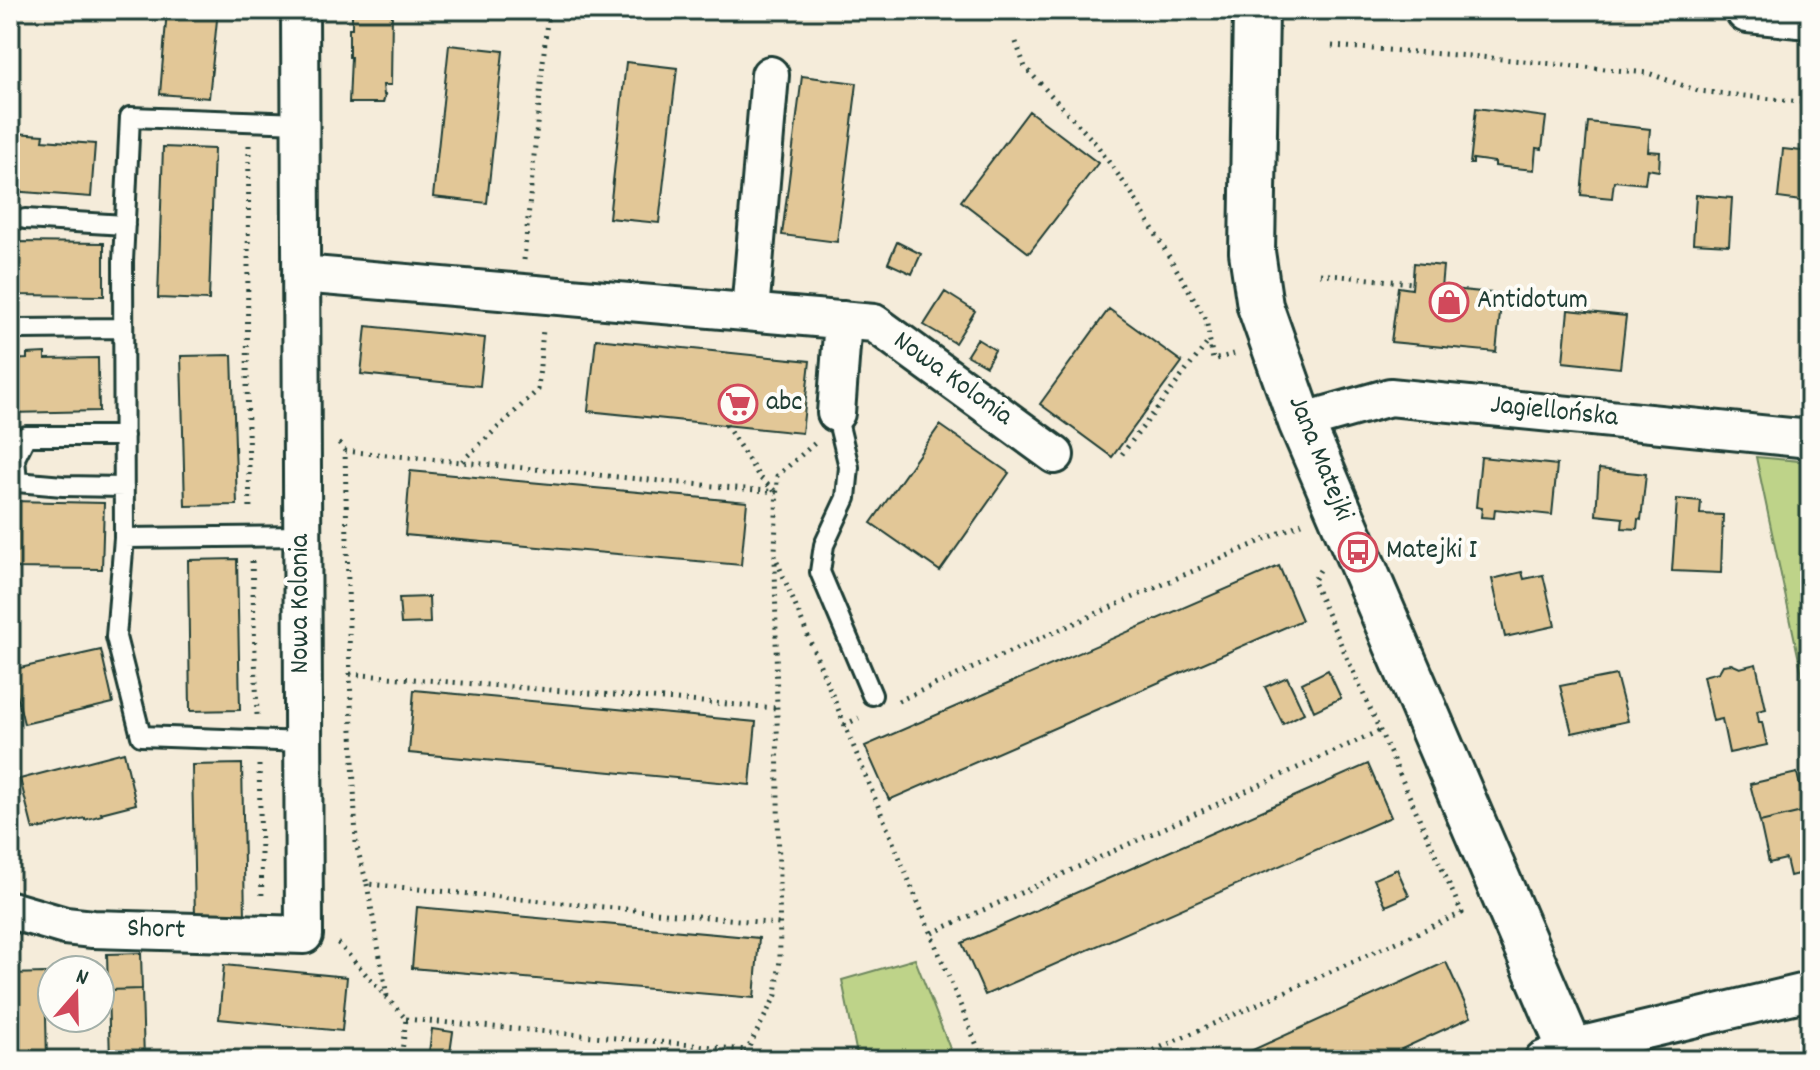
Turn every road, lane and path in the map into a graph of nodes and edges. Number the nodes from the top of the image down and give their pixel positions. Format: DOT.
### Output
graph roads {
  1 [pos="300,10"];
  2 [pos="548,10"];
  3 [pos="1256,10"];
  4 [pos="1748,10"];
  5 [pos="1810,16"];
  6 [pos="1016,42"];
  7 [pos="1332,46"];
  8 [pos="770,75"];
  9 [pos="1810,103"];
  10 [pos="300,123"];
  11 [pos="25,219"];
  12 [pos="125,225"];
  13 [pos="301,274"];
  14 [pos="1320,274"];
  15 [pos="1412,283"];
  16 [pos="533,294"];
  17 [pos="750,312"];
  18 [pos="843,320"];
  19 [pos="123,328"];
  20 [pos="19,329"];
  21 [pos="1210,340"];
  22 [pos="1243,351"];
  23 [pos="301,412"];
  24 [pos="836,413"];
  25 [pos="1301,422"];
  26 [pos="726,425"];
  27 [pos="124,436"];
  28 [pos="1810,439"];
  29 [pos="345,451"];
  30 [pos="1122,454"];
  31 [pos="1055,455"];
  32 [pos="461,462"];
  33 [pos="124,487"];
  34 [pos="777,492"];
  35 [pos="1305,531"];
  36 [pos="302,536"];
  37 [pos="124,538"];
  38 [pos="775,556"];
  39 [pos="1315,557"];
  40 [pos="350,674"];
  41 [pos="877,704"];
  42 [pos="777,708"];
  43 [pos="844,725"];
  44 [pos="1379,731"];
  45 [pos="303,742"];
  46 [pos="367,884"];
  47 [pos="10,910"];
  48 [pos="779,924"];
  49 [pos="932,933"];
  50 [pos="304,935"];
  51 [pos="1810,991"];
  52 [pos="387,997"];
  53 [pos="406,1019"];
  54 [pos="747,1050"];
  55 [pos="1563,1056"];
  56 [pos="401,1060"];
  57 [pos="742,1060"];
  58 [pos="983,1060"];
  59 [pos="1132,1060"];
  1 -- 10 [label="street, Nowa Kolonia"];
  2 -- 16 [label="path"];
  3 -- 25 [label="street, Jana Matejki"];
  4 -- 5 [label="street"];
  6 -- 21 [label="path"];
  7 -- 9 [label="path"];
  8 -- 17 [label="street"];
  10 -- 12 [label="lane"];
  10 -- 13 [label="street, Nowa Kolonia"];
  11 -- 12 [label="lane"];
  12 -- 19 [label="lane"];
  13 -- 16 [label="street, Nowa Kolonia"];
  13 -- 23 [label="street, Nowa Kolonia"];
  14 -- 15 [label="path"];
  16 -- 17 [label="street, Nowa Kolonia"];
  16 -- 32 [label="path"];
  17 -- 18 [label="street, Nowa Kolonia"];
  18 -- 24 [label="street"];
  18 -- 31 [label="street, Nowa Kolonia"];
  19 -- 20 [label="lane"];
  19 -- 27 [label="lane"];
  21 -- 22 [label="path"];
  21 -- 30 [label="path"];
  23 -- 29 [label="path"];
  23 -- 36 [label="street, Nowa Kolonia"];
  24 -- 34 [label="path"];
  24 -- 41 [label="lane"];
  25 -- 28 [label="street, Jagiellońska"];
  25 -- 55 [label="street, Jana Matejki"];
  26 -- 34 [label="path"];
  27 -- 33 [label="lane"];
  27 -- 33 [label="lane"];
  29 -- 32 [label="path"];
  29 -- 40 [label="path"];
  32 -- 34 [label="path"];
  33 -- 37 [label="lane"];
  34 -- 38 [label="path"];
  35 -- 41 [label="path"];
  36 -- 37 [label="lane"];
  36 -- 45 [label="street, Nowa Kolonia"];
  37 -- 45 [label="lane"];
  38 -- 42 [label="path"];
  38 -- 43 [label="path"];
  39 -- 44 [label="path"];
  40 -- 42 [label="path"];
  40 -- 46 [label="path"];
  41 -- 43 [label="path"];
  42 -- 48 [label="path"];
  43 -- 49 [label="path"];
  44 -- 49 [label="path"];
  44 -- 59 [label="path"];
  45 -- 50 [label="street, Nowa Kolonia"];
  46 -- 48 [label="path"];
  46 -- 52 [label="path"];
  47 -- 50 [label="street, Short"];
  48 -- 54 [label="path"];
  49 -- 58 [label="path"];
  50 -- 52 [label="path"];
  51 -- 55 [label="street"];
  52 -- 53 [label="path"];
  53 -- 54 [label="path"];
  53 -- 56 [label="path"];
  54 -- 57 [label="path"];
}
